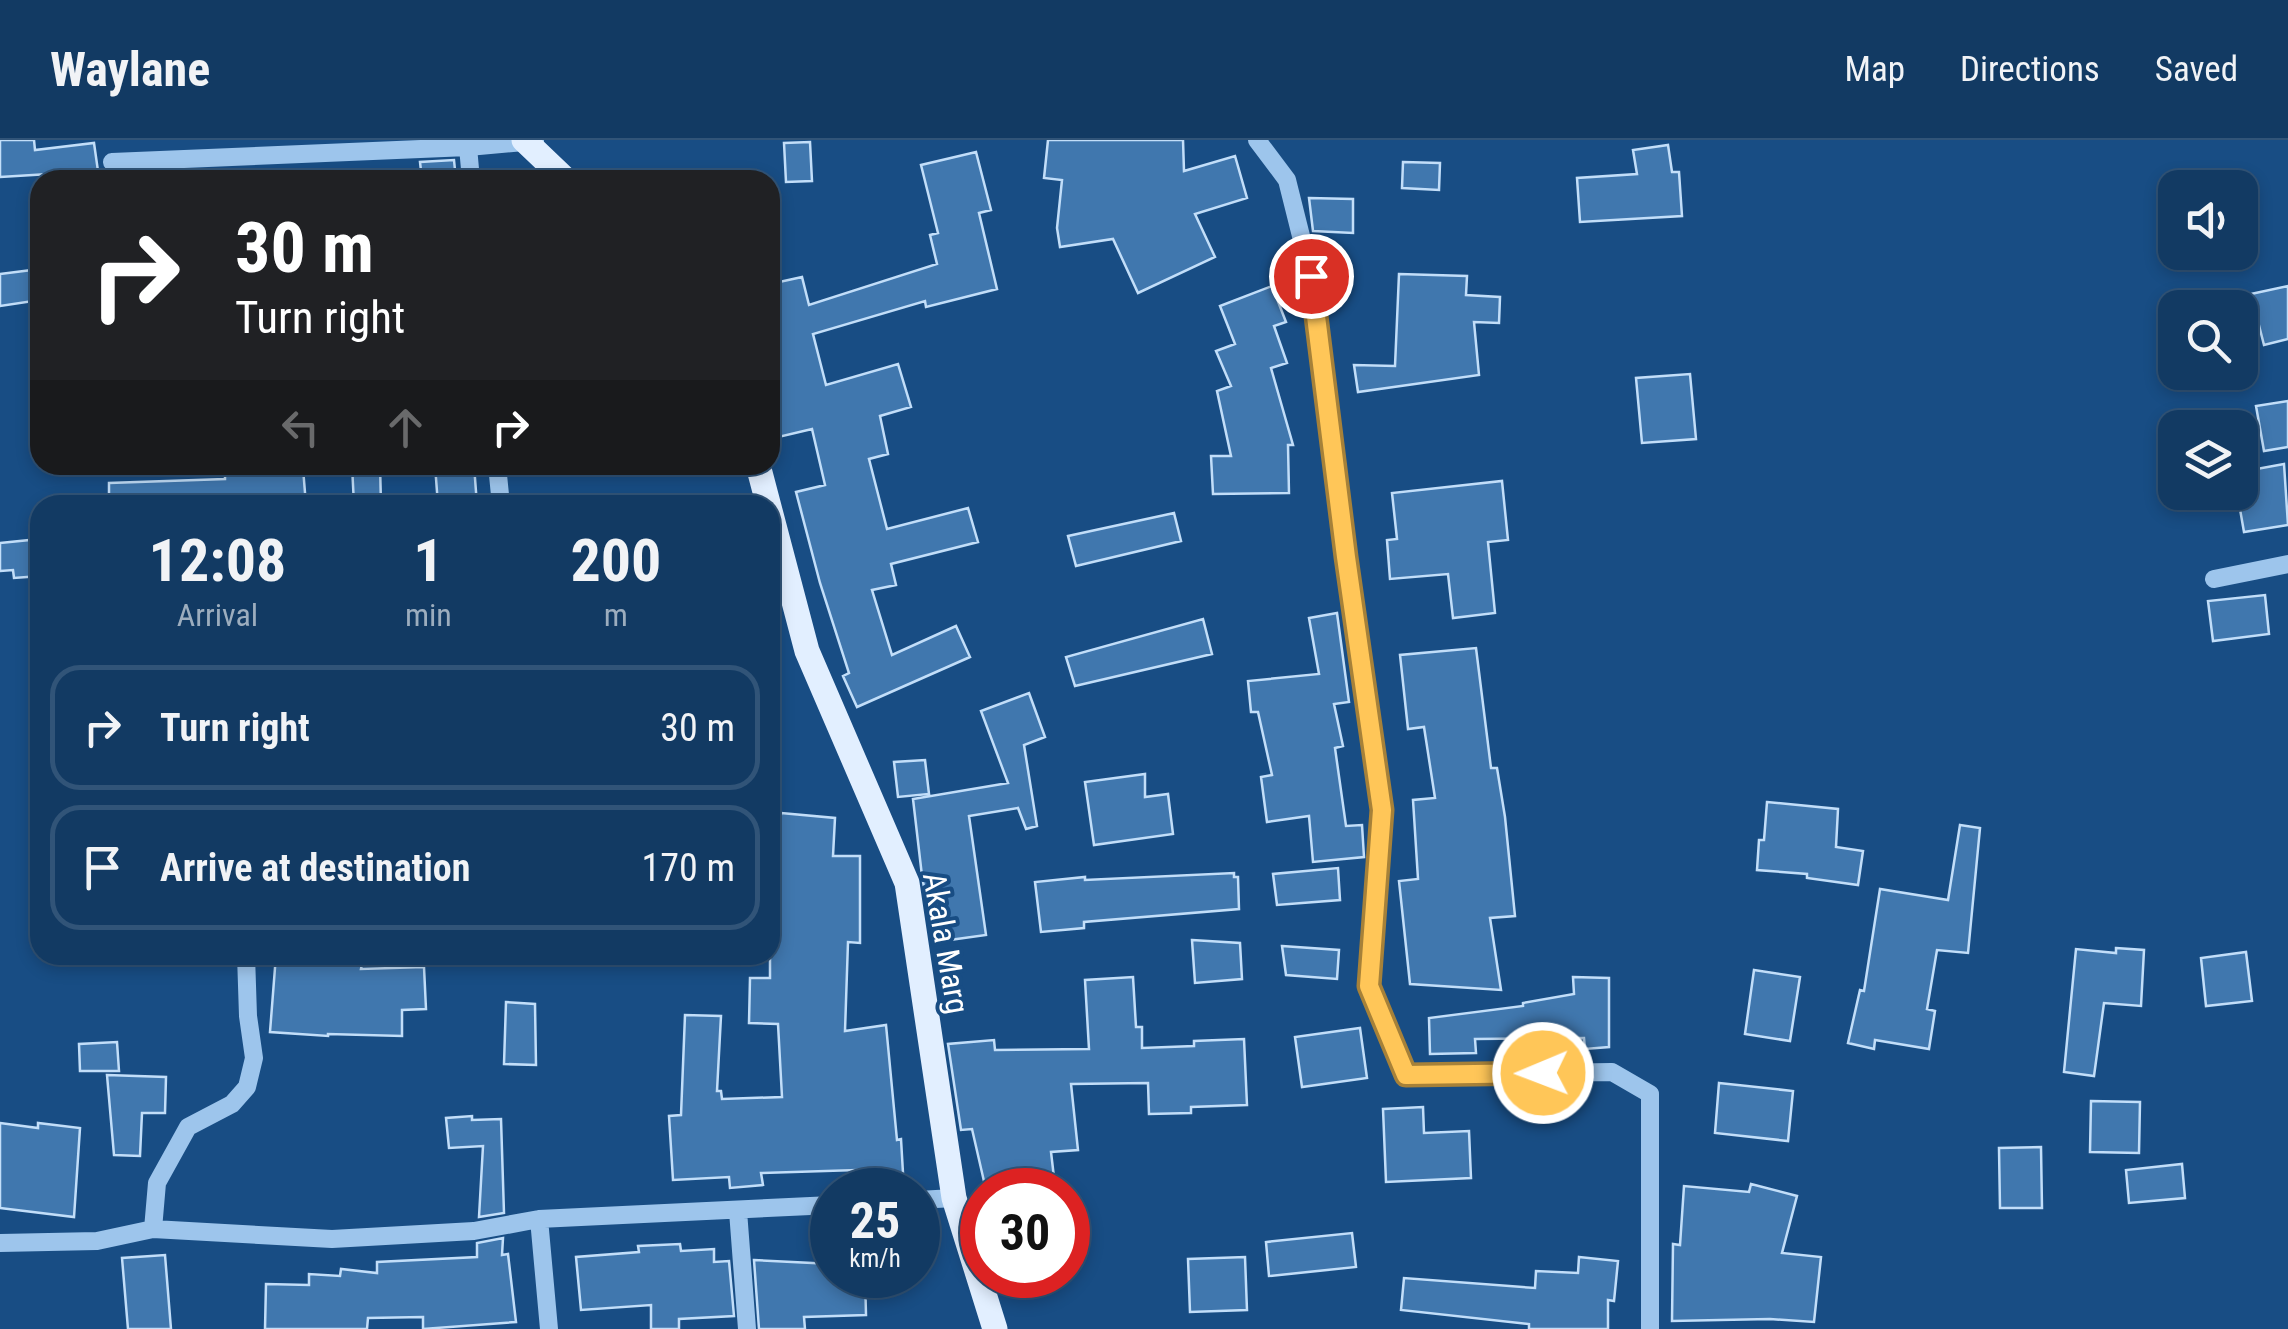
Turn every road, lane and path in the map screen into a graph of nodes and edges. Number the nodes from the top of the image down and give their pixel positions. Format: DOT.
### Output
graph roads {
  1 [pos="1257,140"];
  2 [pos="529,141"];
  3 [pos="468,147"];
  4 [pos="112,162"];
  5 [pos="470,170"];
  6 [pos="557,170"];
  7 [pos="780,549"];
  8 [pos="2288,564"];
  9 [pos="2214,579"];
  10 [pos="246,965"];
  11 [pos="954,1198"];
  12 [pos="940,1199"];
  13 [pos="810,1206"];
  14 [pos="738,1211"];
  15 [pos="539,1218"];
  16 [pos="153,1229"];
  17 [pos="0,1243"];
  18 [pos="549,1329"];
  19 [pos="746,1329"];
  20 [pos="995,1329"];
  21 [pos="1650,1329"];
  1 -- 21 [label="street"];
  2 -- 3 [label="street"];
  2 -- 6 [label="main road"];
  3 -- 4 [label="street"];
  3 -- 5 [label="street"];
  7 -- 11 [label="main road, Akala Marg"];
  8 -- 9 [label="street"];
  10 -- 16 [label="street"];
  11 -- 12 [label="street"];
  11 -- 20 [label="main road, Akala Marg"];
  13 -- 14 [label="street"];
  14 -- 15 [label="street"];
  14 -- 19 [label="street"];
  15 -- 16 [label="street"];
  15 -- 18 [label="street"];
  16 -- 17 [label="street"];
}
